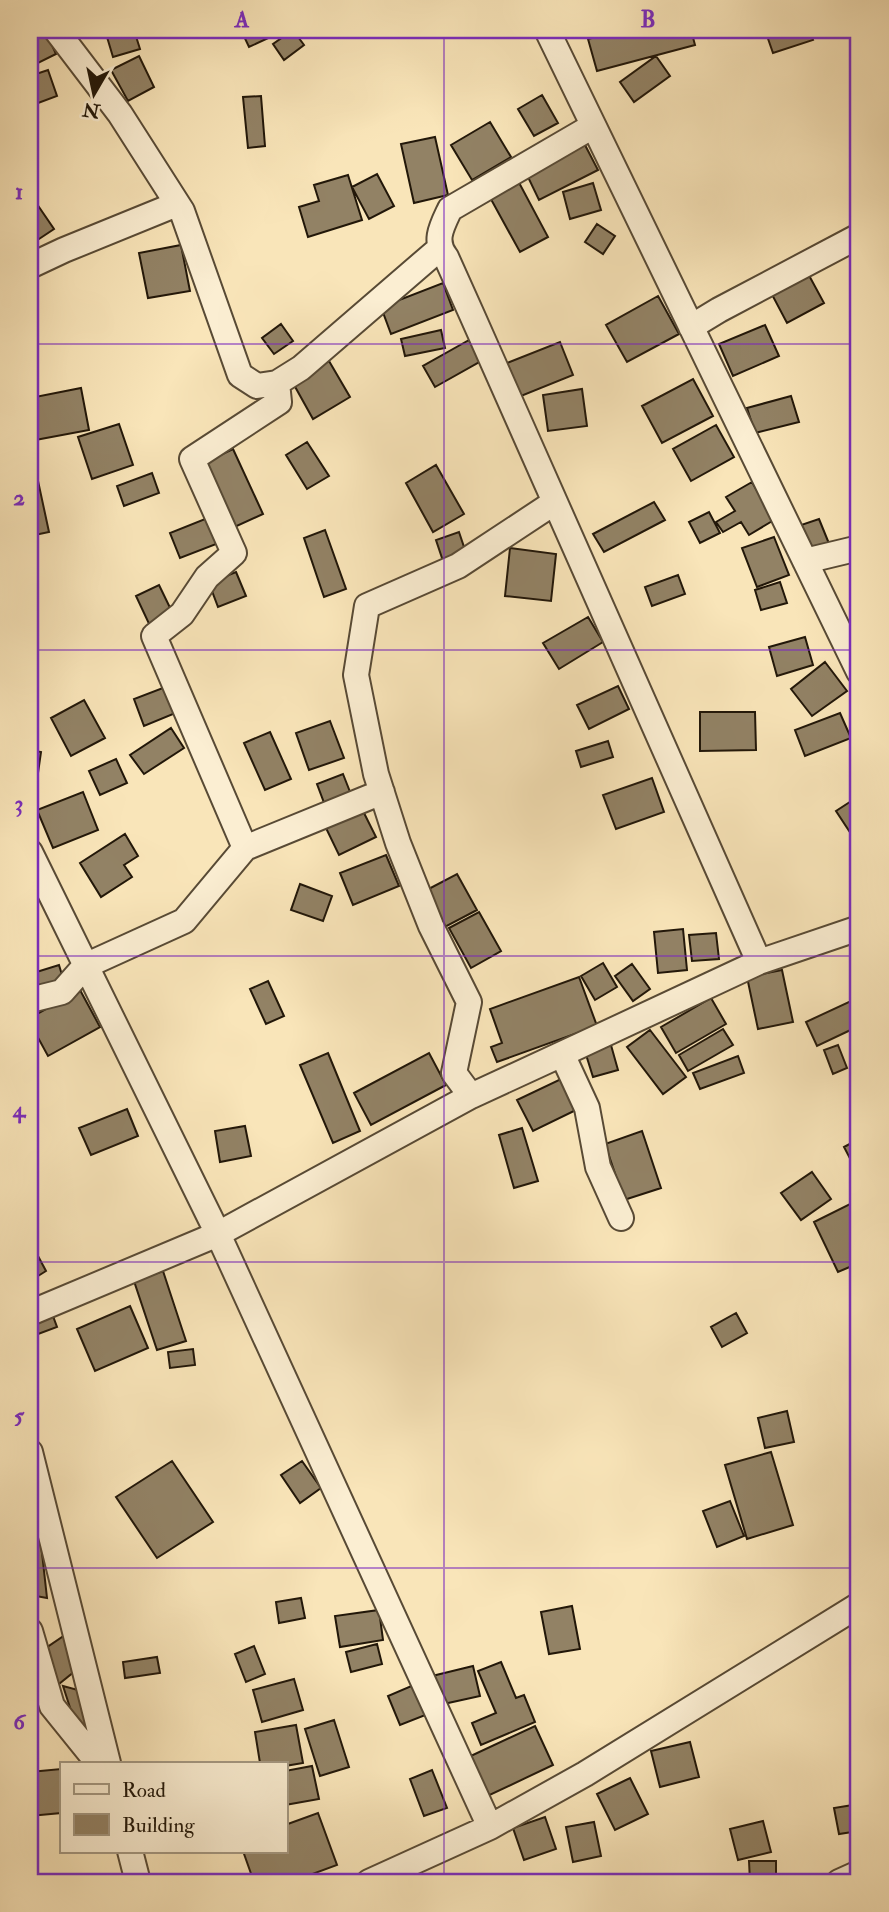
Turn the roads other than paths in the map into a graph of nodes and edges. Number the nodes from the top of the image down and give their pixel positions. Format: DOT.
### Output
graph roads {
  1 [pos="56,30"];
  2 [pos="547,30"];
  3 [pos="593,126"];
  4 [pos="177,204"];
  5 [pos="859,236"];
  6 [pos="439,248"];
  7 [pos="30,266"];
  8 [pos="691,327"];
  9 [pos="277,383"];
  10 [pos="555,502"];
  11 [pos="859,548"];
  12 [pos="805,561"];
  13 [pos="859,672"];
  14 [pos="382,792"];
  15 [pos="245,848"];
  16 [pos="32,863"];
  17 [pos="859,928"];
  18 [pos="759,962"];
  19 [pos="85,965"];
  20 [pos="30,1000"];
  21 [pos="562,1054"];
  22 [pos="471,1096"];
  23 [pos="621,1218"];
  24 [pos="218,1234"];
  25 [pos="30,1313"];
  26 [pos="30,1452"];
  27 [pos="858,1607"];
  28 [pos="30,1631"];
  29 [pos="97,1762"];
  30 [pos="108,1762"];
  31 [pos="490,1827"];
  32 [pos="131,1853"];
  33 [pos="859,1873"];
  34 [pos="138,1882"];
  35 [pos="369,1882"];
  36 [pos="839,1882"];
  1 -- 4 [label="street"];
  2 -- 3 [label="street"];
  3 -- 6 [label="street"];
  3 -- 8 [label="street"];
  4 -- 7 [label="street"];
  4 -- 9 [label="street"];
  5 -- 8 [label="street"];
  6 -- 9 [label="street"];
  6 -- 10 [label="street"];
  8 -- 12 [label="street"];
  9 -- 15 [label="street"];
  10 -- 14 [label="street"];
  10 -- 18 [label="street"];
  11 -- 12 [label="street"];
  12 -- 13 [label="street"];
  14 -- 15 [label="street"];
  14 -- 22 [label="street"];
  15 -- 19 [label="street"];
  16 -- 19 [label="street"];
  17 -- 18 [label="street"];
  18 -- 21 [label="street"];
  19 -- 20 [label="street"];
  19 -- 24 [label="street"];
  21 -- 22 [label="street"];
  21 -- 23 [label="street"];
  22 -- 24 [label="street"];
  24 -- 25 [label="street"];
  24 -- 31 [label="street"];
  26 -- 30 [label="street"];
  27 -- 31 [label="street"];
  28 -- 29 [label="street"];
  31 -- 35 [label="street"];
  32 -- 34 [label="street"];
  33 -- 36 [label="street"];
}
